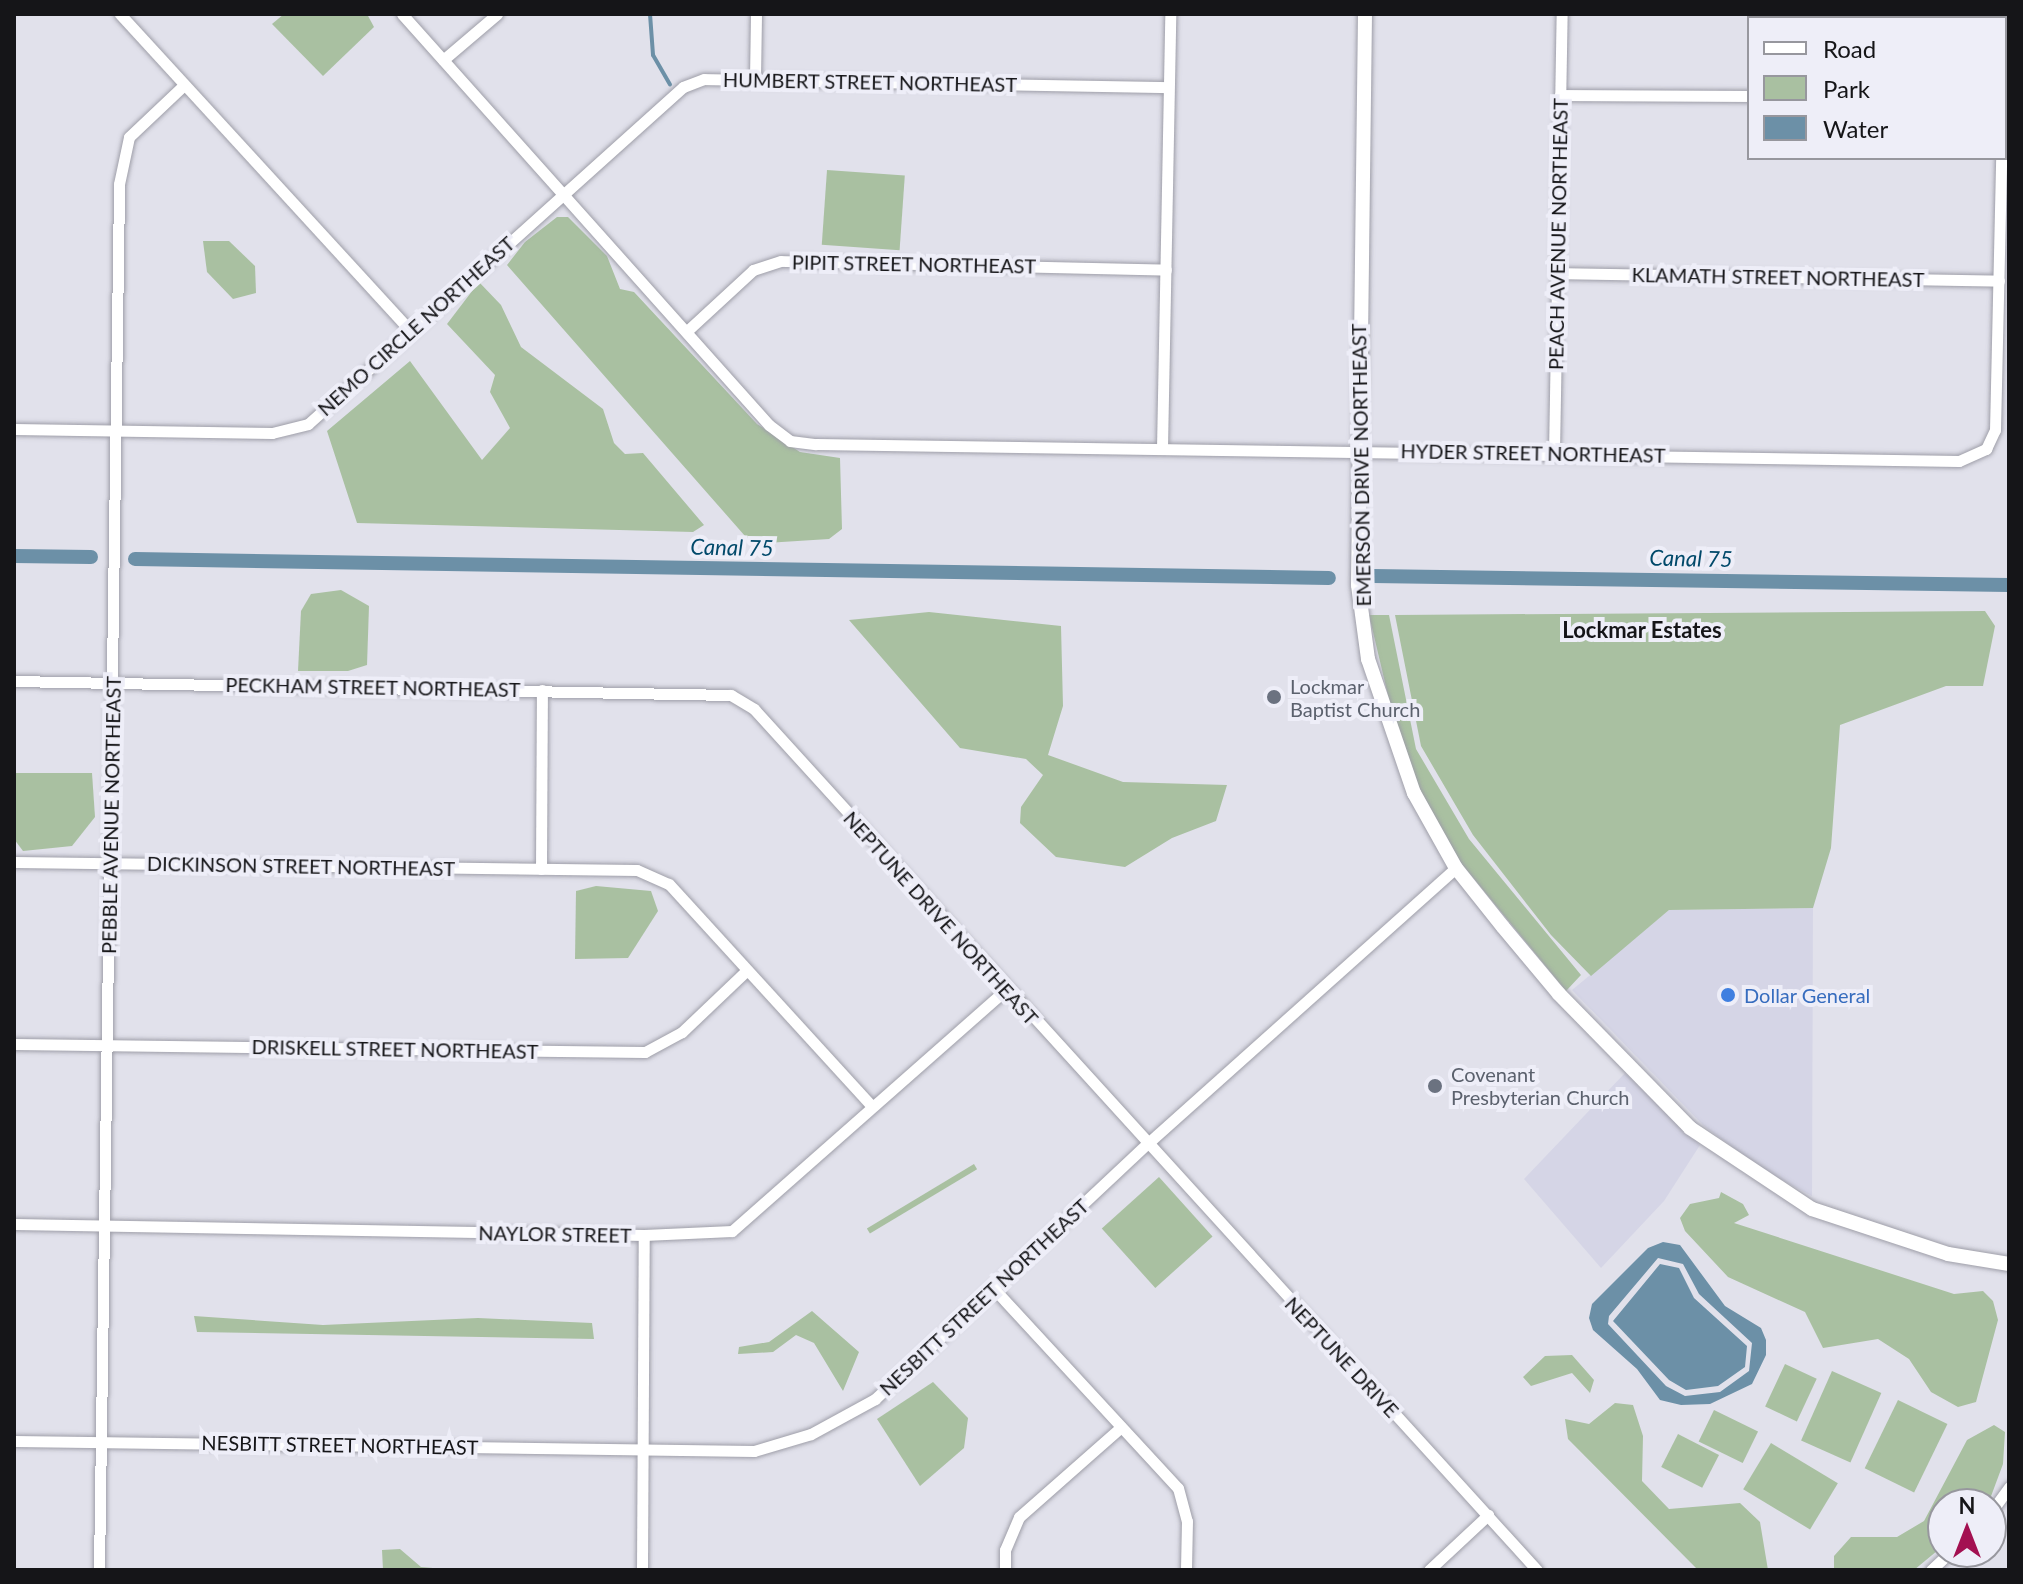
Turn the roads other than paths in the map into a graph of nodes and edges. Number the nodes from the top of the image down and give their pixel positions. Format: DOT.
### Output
graph roads {
  1 [pos="120,14"];
  2 [pos="402,14"];
  3 [pos="497,14"];
  4 [pos="756,14"];
  5 [pos="1170,14"];
  6 [pos="1365,14"];
  7 [pos="1562,14"];
  8 [pos="443,60"];
  9 [pos="755,79"];
  10 [pos="184,85"];
  11 [pos="1168,87"];
  12 [pos="1560,95"];
  13 [pos="1747,96"];
  14 [pos="2001,160"];
  15 [pos="565,192"];
  16 [pos="1166,270"];
  17 [pos="1557,273"];
  18 [pos="1999,281"];
  19 [pos="687,331"];
  20 [pos="411,332"];
  21 [pos="14,429"];
  22 [pos="116,430"];
  23 [pos="1162,448"];
  24 [pos="1358,451"];
  25 [pos="1554,453"];
  26 [pos="14,681"];
  27 [pos="113,682"];
  28 [pos="542,690"];
  29 [pos="731,695"];
  30 [pos="14,862"];
  31 [pos="110,863"];
  32 [pos="1456,868"];
  33 [pos="541,869"];
  34 [pos="746,971"];
  35 [pos="1005,990"];
  36 [pos="14,1044"];
  37 [pos="107,1046"];
  38 [pos="872,1106"];
  39 [pos="1147,1144"];
  40 [pos="14,1224"];
  41 [pos="104,1225"];
  42 [pos="644,1235"];
  43 [pos="2009,1264"];
  44 [pos="996,1291"];
  45 [pos="1121,1427"];
  46 [pos="14,1441"];
  47 [pos="101,1442"];
  48 [pos="644,1450"];
  49 [pos="1488,1515"];
  50 [pos="99,1570"];
  51 [pos="642,1570"];
  52 [pos="1005,1570"];
  53 [pos="1186,1570"];
  54 [pos="1429,1570"];
  55 [pos="1537,1570"];
  1 -- 10 [label="street"];
  2 -- 8 [label="street"];
  3 -- 8 [label="street"];
  4 -- 9 [label="street"];
  5 -- 11 [label="street"];
  6 -- 24 [label="street, EMERSON DRIVE NORTHEAST"];
  7 -- 12 [label="street, PEACH AVENUE NORTHEAST"];
  8 -- 15 [label="street"];
  9 -- 11 [label="street, HUMBERT STREET NORTHEAST"];
  9 -- 15 [label="street, HUMBERT STREET NORTHEAST"];
  10 -- 20 [label="street"];
  10 -- 22 [label="street, PEBBLE AVENUE NORTHEAST"];
  11 -- 16 [label="street"];
  12 -- 13 [label="street"];
  12 -- 17 [label="street, PEACH AVENUE NORTHEAST"];
  14 -- 18 [label="street"];
  15 -- 19 [label="street"];
  15 -- 20 [label="street, NEMO CIRCLE NORTHEAST"];
  16 -- 19 [label="street, PIPIT STREET NORTHEAST"];
  16 -- 23 [label="street"];
  17 -- 18 [label="street, KLAMATH STREET NORTHEAST"];
  17 -- 25 [label="street, PEACH AVENUE NORTHEAST"];
  18 -- 25 [label="street, HYDER STREET NORTHEAST"];
  19 -- 23 [label="street, HYDER STREET NORTHEAST"];
  20 -- 22 [label="street, NEMO CIRCLE NORTHEAST"];
  21 -- 22 [label="street, NEMO CIRCLE NORTHEAST"];
  22 -- 27 [label="street, PEBBLE AVENUE NORTHEAST"];
  23 -- 24 [label="street, HYDER STREET NORTHEAST"];
  24 -- 25 [label="street, HYDER STREET NORTHEAST"];
  24 -- 32 [label="street, EMERSON DRIVE NORTHEAST"];
  26 -- 27 [label="street, PECKHAM STREET NORTHEAST"];
  27 -- 28 [label="street, PECKHAM STREET NORTHEAST"];
  27 -- 31 [label="street, PEBBLE AVENUE NORTHEAST"];
  28 -- 29 [label="street, PECKHAM STREET NORTHEAST"];
  28 -- 33 [label="street"];
  29 -- 35 [label="street, NEPTUNE DRIVE NORTHEAST"];
  30 -- 31 [label="street, DICKINSON STREET NORTHEAST"];
  31 -- 33 [label="street, DICKINSON STREET NORTHEAST"];
  31 -- 37 [label="street, PEBBLE AVENUE NORTHEAST"];
  32 -- 39 [label="street, NESBITT STREET NORTHEAST"];
  32 -- 43 [label="street, EMERSON DRIVE NORTHEAST"];
  33 -- 34 [label="street, DICKINSON STREET NORTHEAST"];
  34 -- 37 [label="street, DRISKELL STREET NORTHEAST"];
  34 -- 38 [label="street, DICKINSON STREET NORTHEAST"];
  35 -- 38 [label="street, NAYLOR STREET"];
  35 -- 39 [label="street, NEPTUNE DRIVE NORTHEAST"];
  36 -- 37 [label="street, DRISKELL STREET NORTHEAST"];
  37 -- 41 [label="street, PEBBLE AVENUE NORTHEAST"];
  38 -- 42 [label="street, NAYLOR STREET"];
  39 -- 44 [label="street, NESBITT STREET NORTHEAST"];
  39 -- 49 [label="street, NEPTUNE DRIVE"];
  40 -- 41 [label="street, NAYLOR STREET"];
  41 -- 42 [label="street, NAYLOR STREET"];
  41 -- 47 [label="street, PEBBLE AVENUE NORTHEAST"];
  42 -- 48 [label="street"];
  44 -- 45 [label="street"];
  44 -- 48 [label="street, NESBITT STREET NORTHEAST"];
  45 -- 52 [label="street"];
  45 -- 53 [label="street"];
  46 -- 47 [label="street, NESBITT STREET NORTHEAST"];
  47 -- 48 [label="street, NESBITT STREET NORTHEAST"];
  47 -- 50 [label="street, PEBBLE AVENUE NORTHEAST"];
  48 -- 51 [label="street"];
  49 -- 54 [label="street"];
  49 -- 55 [label="street, NEPTUNE DRIVE"];
}
